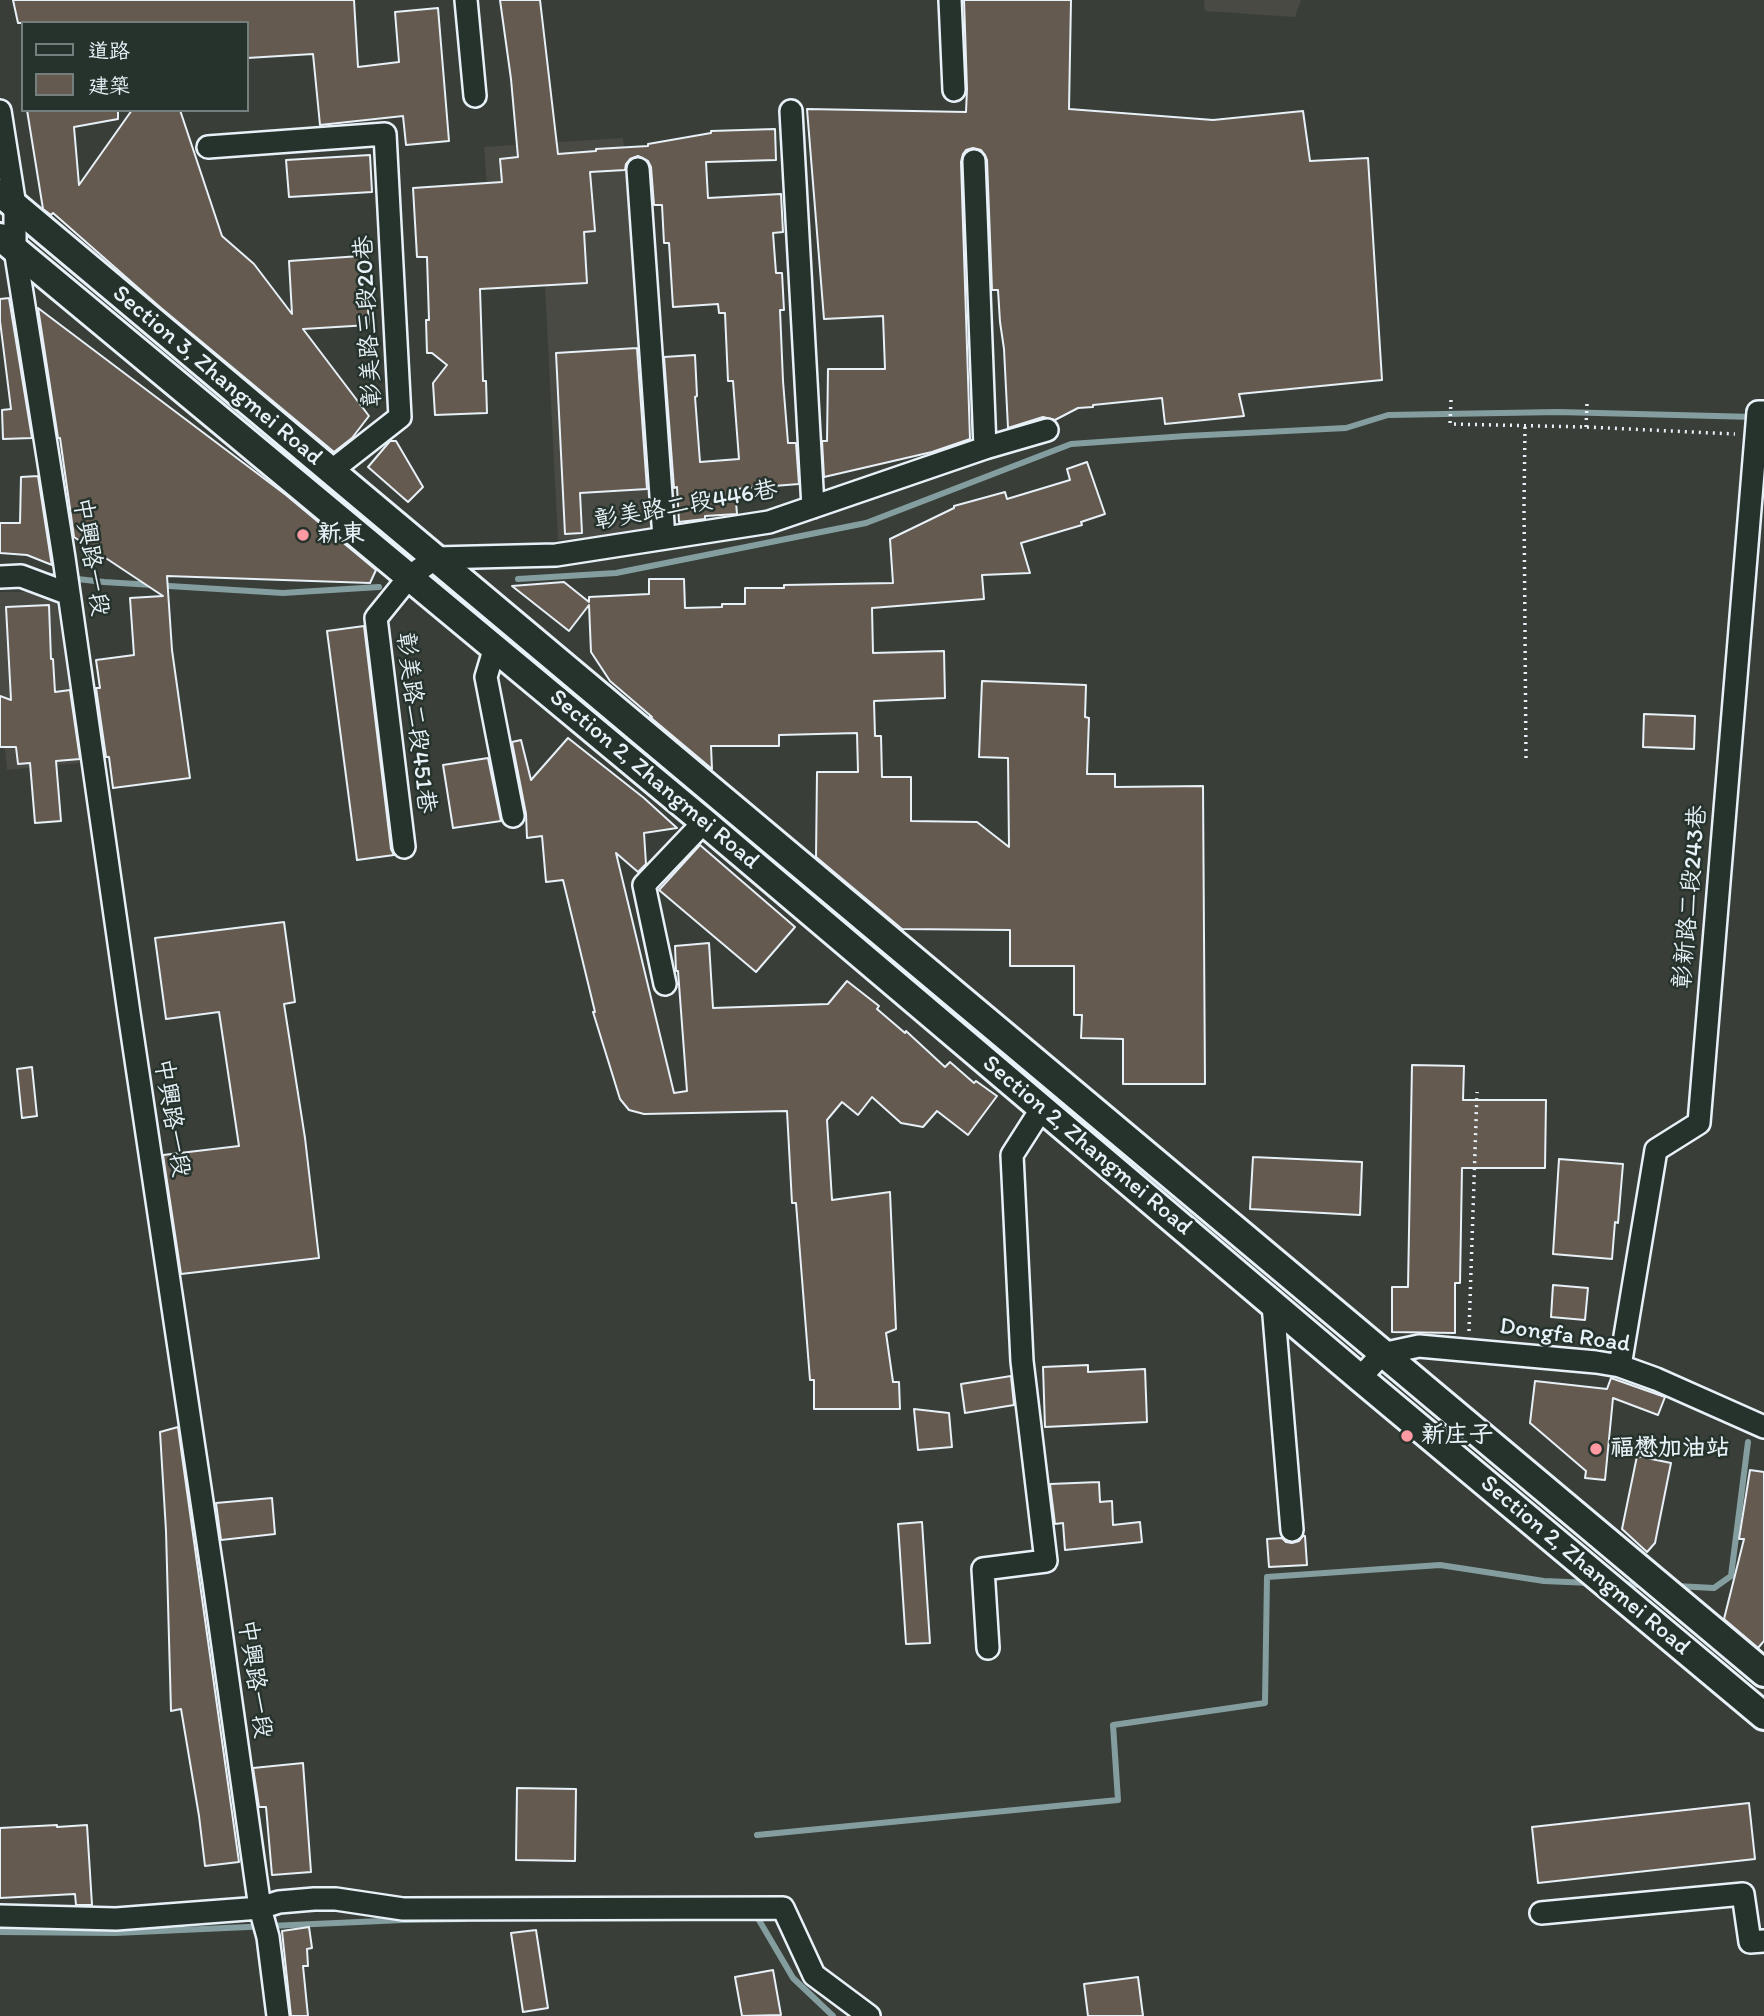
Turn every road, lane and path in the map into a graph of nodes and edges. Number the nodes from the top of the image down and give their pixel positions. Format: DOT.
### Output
graph roads {
  1 [pos="466,0"];
  2 [pos="950,0"];
  3 [pos="954,90"];
  4 [pos="475,96"];
  5 [pos="0,111"];
  6 [pos="791,111"];
  7 [pos="208,147"];
  8 [pos="974,161"];
  9 [pos="638,169"];
  10 [pos="9,223"];
  11 [pos="1451,400"];
  12 [pos="1587,404"];
  13 [pos="1761,412"];
  14 [pos="1525,427"];
  15 [pos="1586,427"];
  16 [pos="1047,430"];
  17 [pos="1757,435"];
  18 [pos="985,448"];
  19 [pos="331,471"];
  20 [pos="813,507"];
  21 [pos="664,538"];
  22 [pos="436,558"];
  23 [pos="410,576"];
  24 [pos="0,577"];
  25 [pos="69,594"];
  26 [pos="495,648"];
  27 [pos="1527,760"];
  28 [pos="513,816"];
  29 [pos="704,822"];
  30 [pos="404,847"];
  31 [pos="916,961"];
  32 [pos="894,983"];
  33 [pos="665,984"];
  34 [pos="1477,1092"];
  35 [pos="1042,1108"];
  36 [pos="1273,1304"];
  37 [pos="1468,1350"];
  38 [pos="1382,1354"];
  39 [pos="1620,1366"];
  40 [pos="1360,1378"];
  41 [pos="1764,1427"];
  42 [pos="1292,1530"];
  43 [pos="988,1648"];
  44 [pos="1764,1673"];
  45 [pos="1764,1716"];
  46 [pos="260,1908"];
  47 [pos="1541,1913"];
  48 [pos="0,1916"];
  49 [pos="1764,1941"];
  50 [pos="278,2016"];
  51 [pos="869,2016"];
  1 -- 4 [label="street"];
  2 -- 3 [label="street"];
  5 -- 10 [label="street, 中興路一段"];
  6 -- 20 [label="street"];
  7 -- 19 [label="street, 彰美路三段20巷"];
  8 -- 18 [label="street"];
  9 -- 21 [label="street"];
  10 -- 19 [label="main road, Section 3, Zhangmei Road"];
  10 -- 23 [label="main road, Section 3, Zhangmei Road"];
  10 -- 25 [label="street, 中興路一段"];
  11 -- 14 [label="path"];
  12 -- 15 [label="path"];
  13 -- 17 [label="street, 彰新路二段243巷"];
  14 -- 15 [label="path"];
  14 -- 27 [label="path"];
  15 -- 17 [label="path"];
  16 -- 18 [label="street, 彰美路二段446巷"];
  17 -- 39 [label="street, 彰新路二段243巷"];
  18 -- 20 [label="street, 彰美路二段446巷"];
  19 -- 22 [label="main road, Section 3, Zhangmei Road"];
  20 -- 21 [label="street, 彰美路二段446巷"];
  21 -- 22 [label="street, 彰美路二段446巷"];
  22 -- 23 [label="street"];
  22 -- 31 [label="main road, Section 2, Zhangmei Road"];
  23 -- 26 [label="main road, Section 2, Zhangmei Road"];
  23 -- 30 [label="street, 彰美路二段451巷"];
  24 -- 25 [label="street"];
  25 -- 46 [label="street, 中興路一段"];
  26 -- 28 [label="street"];
  26 -- 29 [label="main road, Section 2, Zhangmei Road"];
  29 -- 32 [label="main road, Section 2, Zhangmei Road"];
  29 -- 33 [label="street"];
  31 -- 32 [label="main road"];
  31 -- 38 [label="main road, Section 2, Zhangmei Road"];
  32 -- 35 [label="main road, Section 2, Zhangmei Road"];
  34 -- 37 [label="path"];
  35 -- 36 [label="main road, Section 2, Zhangmei Road"];
  35 -- 43 [label="street"];
  36 -- 40 [label="main road, Section 2, Zhangmei Road"];
  36 -- 42 [label="street"];
  37 -- 38 [label="street, Dongfa Road"];
  37 -- 39 [label="street, Dongfa Road"];
  38 -- 40 [label="street"];
  38 -- 44 [label="main road, Section 2, Zhangmei Road"];
  39 -- 41 [label="street, Dongfa Road"];
  40 -- 45 [label="main road, Section 2, Zhangmei Road"];
  46 -- 48 [label="street"];
  46 -- 50 [label="street, 中興路一段"];
  46 -- 51 [label="street"];
  47 -- 49 [label="street"];
}
